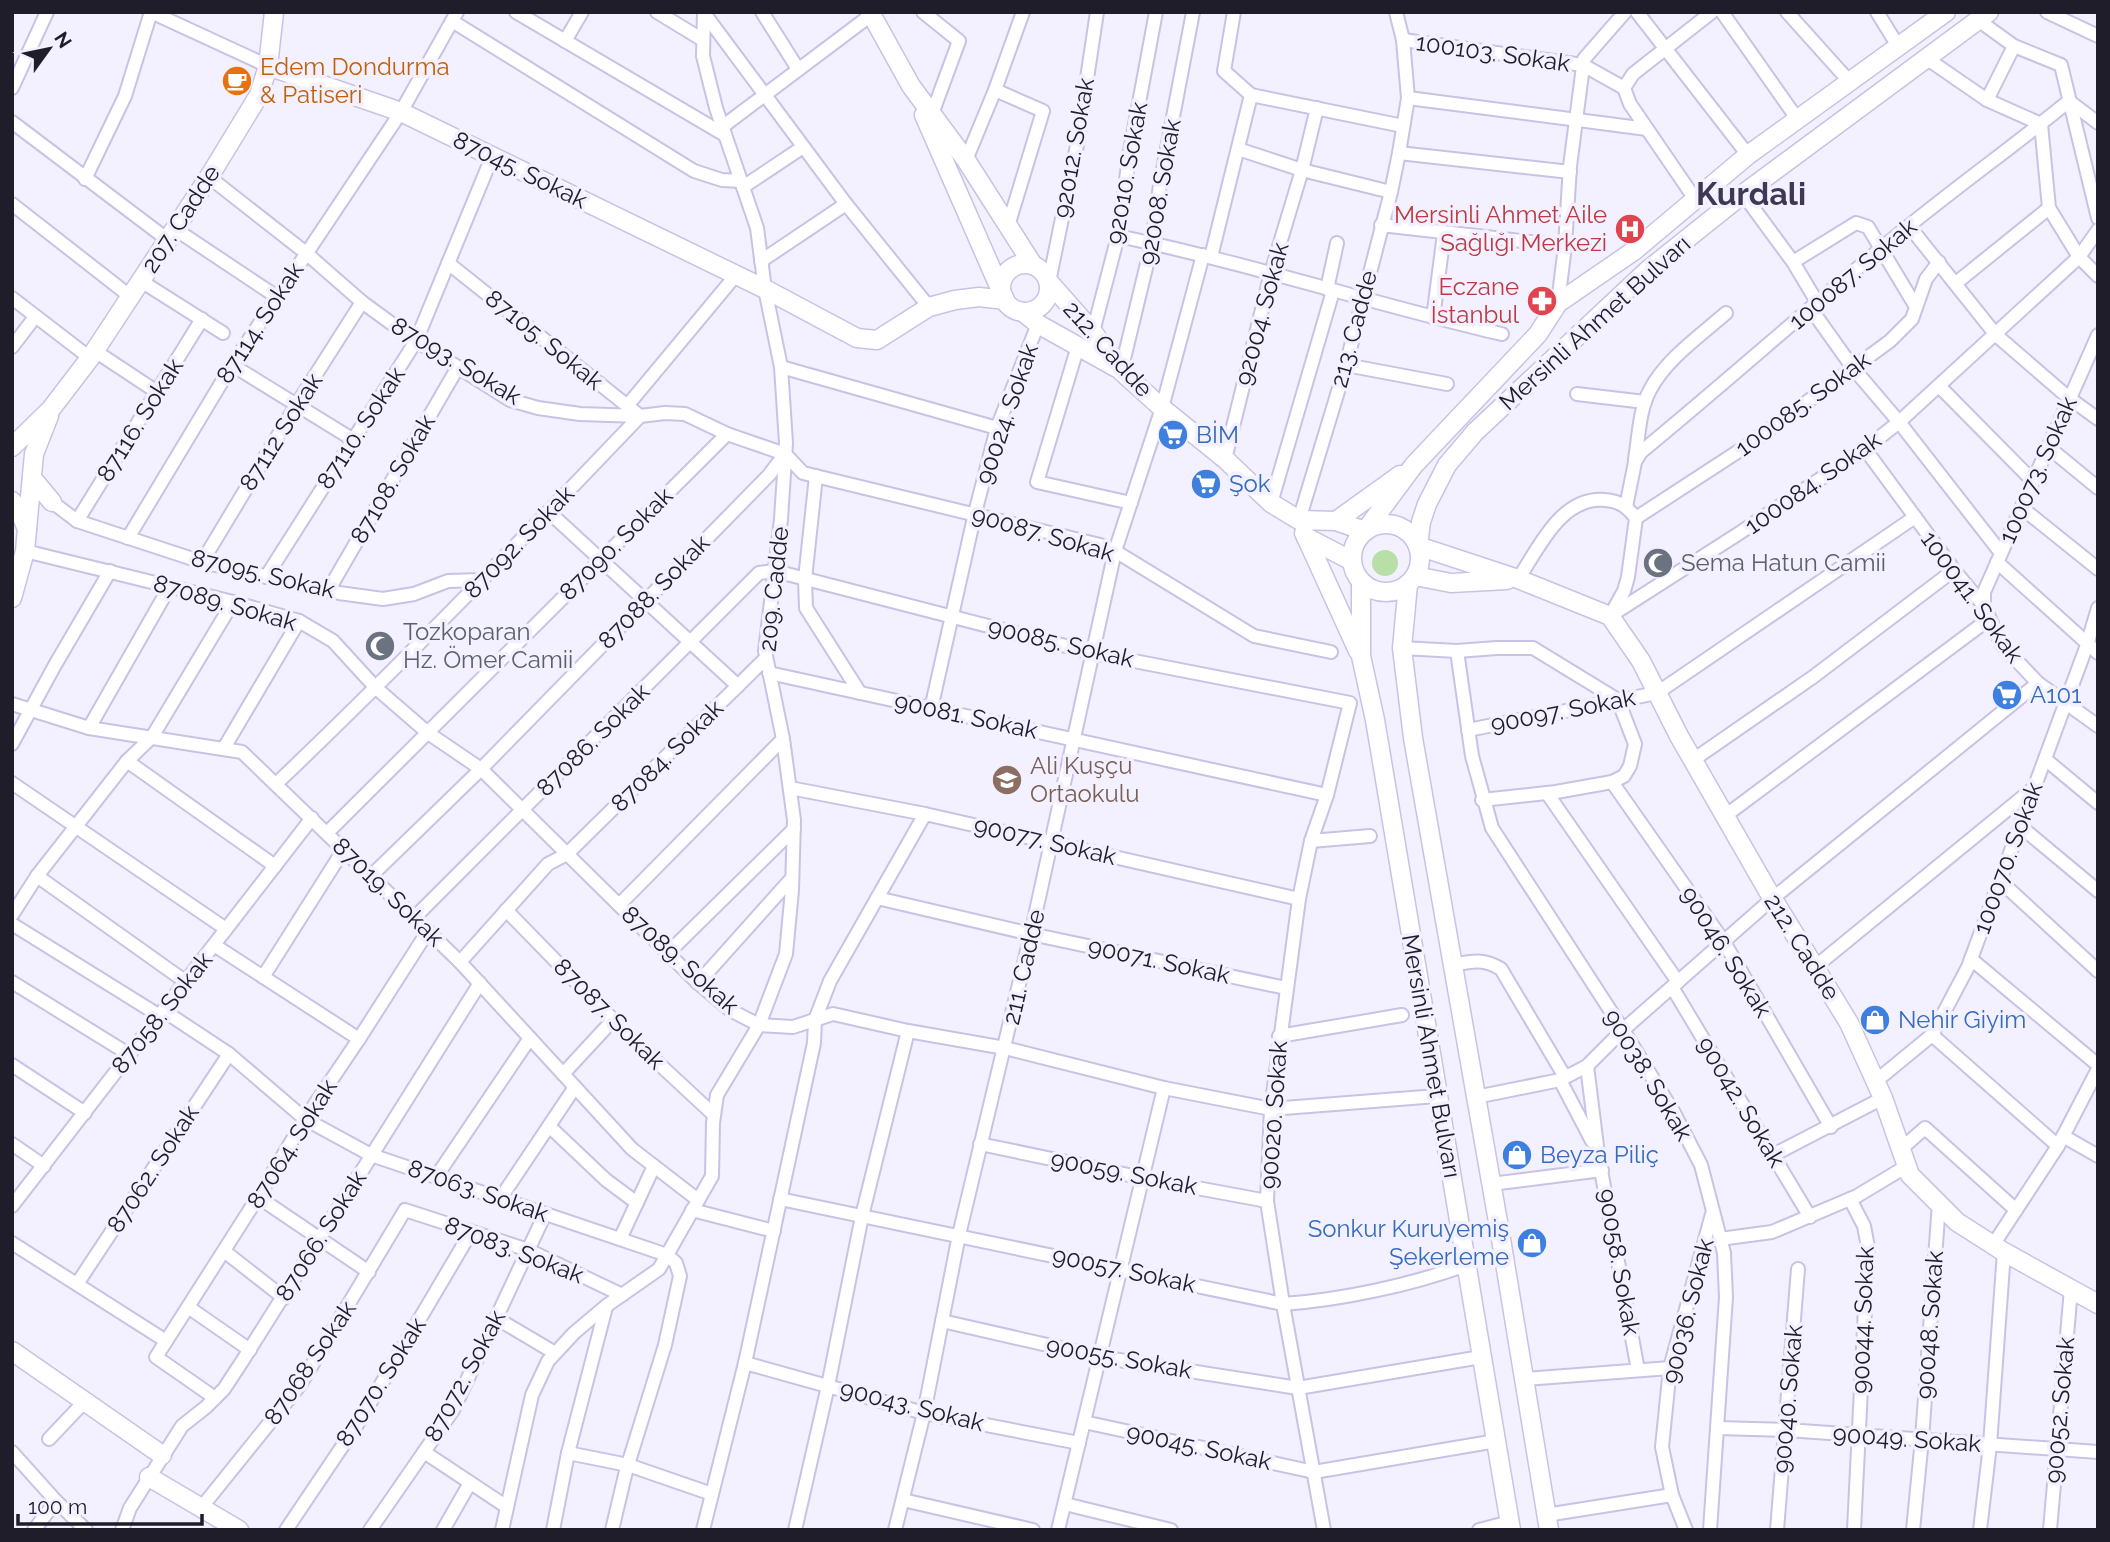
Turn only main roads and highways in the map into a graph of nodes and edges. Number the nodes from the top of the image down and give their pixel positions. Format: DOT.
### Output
graph roads {
  1 [pos="274,12"];
  2 [pos="1946,12"];
  3 [pos="870,13"];
  4 [pos="1983,16"];
  5 [pos="268,66"];
  6 [pos="911,86"];
  7 [pos="1033,265"];
  8 [pos="1049,282"];
  9 [pos="1005,300"];
  10 [pos="1023,312"];
  11 [pos="1121,371"];
  12 [pos="51,409"];
  13 [pos="12,447"];
  14 [pos="12,453"];
  15 [pos="1414,465"];
  16 [pos="32,478"];
  17 [pos="12,495"];
  18 [pos="12,501"];
  19 [pos="52,502"];
  20 [pos="1336,521"];
  21 [pos="1303,528"];
  22 [pos="28,531"];
  23 [pos="1365,531"];
  24 [pos="1418,547"];
  25 [pos="1352,561"];
  26 [pos="1518,579"];
  27 [pos="1412,580"];
  28 [pos="1361,582"];
  29 [pos="12,598"];
  30 [pos="1361,656"];
  31 [pos="2098,1304"];
  32 [pos="12,1350"];
  33 [pos="162,1455"];
  34 [pos="149,1477"];
  35 [pos="1547,1522"];
  36 [pos="1510,1526"];
  37 [pos="239,1530"];
  1 -- 5 [label="main road, 207. Cadde"];
  2 -- 15 [label="main road, Mersinli Ahmet Bulvarı"];
  3 -- 6 [label="main road"];
  4 -- 24 [label="main road, Mersinli Ahmet Bulvarı"];
  5 -- 9 [label="main road, 87045. Sokak"];
  5 -- 12 [label="main road, 207. Cadde"];
  6 -- 7 [label="main road"];
  6 -- 9 [label="main road"];
  7 -- 8 [label="main road"];
  7 -- 9 [label="main road"];
  8 -- 10 [label="main road"];
  8 -- 11 [label="main road, 212. Cadde"];
  9 -- 10 [label="main road"];
  10 -- 11 [label="main road"];
  11 -- 21 [label="main road, 212. Cadde"];
  12 -- 13 [label="main road"];
  12 -- 16 [label="main road"];
  14 -- 16 [label="main road"];
  15 -- 20 [label="main road"];
  15 -- 23 [label="main road, Mersinli Ahmet Bulvarı"];
  16 -- 17 [label="main road"];
  16 -- 19 [label="main road"];
  16 -- 22 [label="main road"];
  18 -- 22 [label="main road"];
  20 -- 21 [label="main road"];
  20 -- 23 [label="main road"];
  21 -- 25 [label="main road, 212. Cadde"];
  21 -- 30 [label="main road"];
  22 -- 29 [label="main road"];
  23 -- 24 [label="main road"];
  23 -- 25 [label="main road"];
  24 -- 26 [label="main road"];
  24 -- 27 [label="main road"];
  25 -- 28 [label="main road"];
  26 -- 27 [label="main road"];
  26 -- 31 [label="main road, 212. Cadde"];
  27 -- 28 [label="main road"];
  27 -- 35 [label="main road, Mersinli Ahmet Bulvarı"];
  28 -- 30 [label="main road, Mersinli Ahmet Bulvarı"];
  30 -- 36 [label="main road, Mersinli Ahmet Bulvarı"];
  32 -- 33 [label="main road"];
  34 -- 37 [label="main road"];
}
